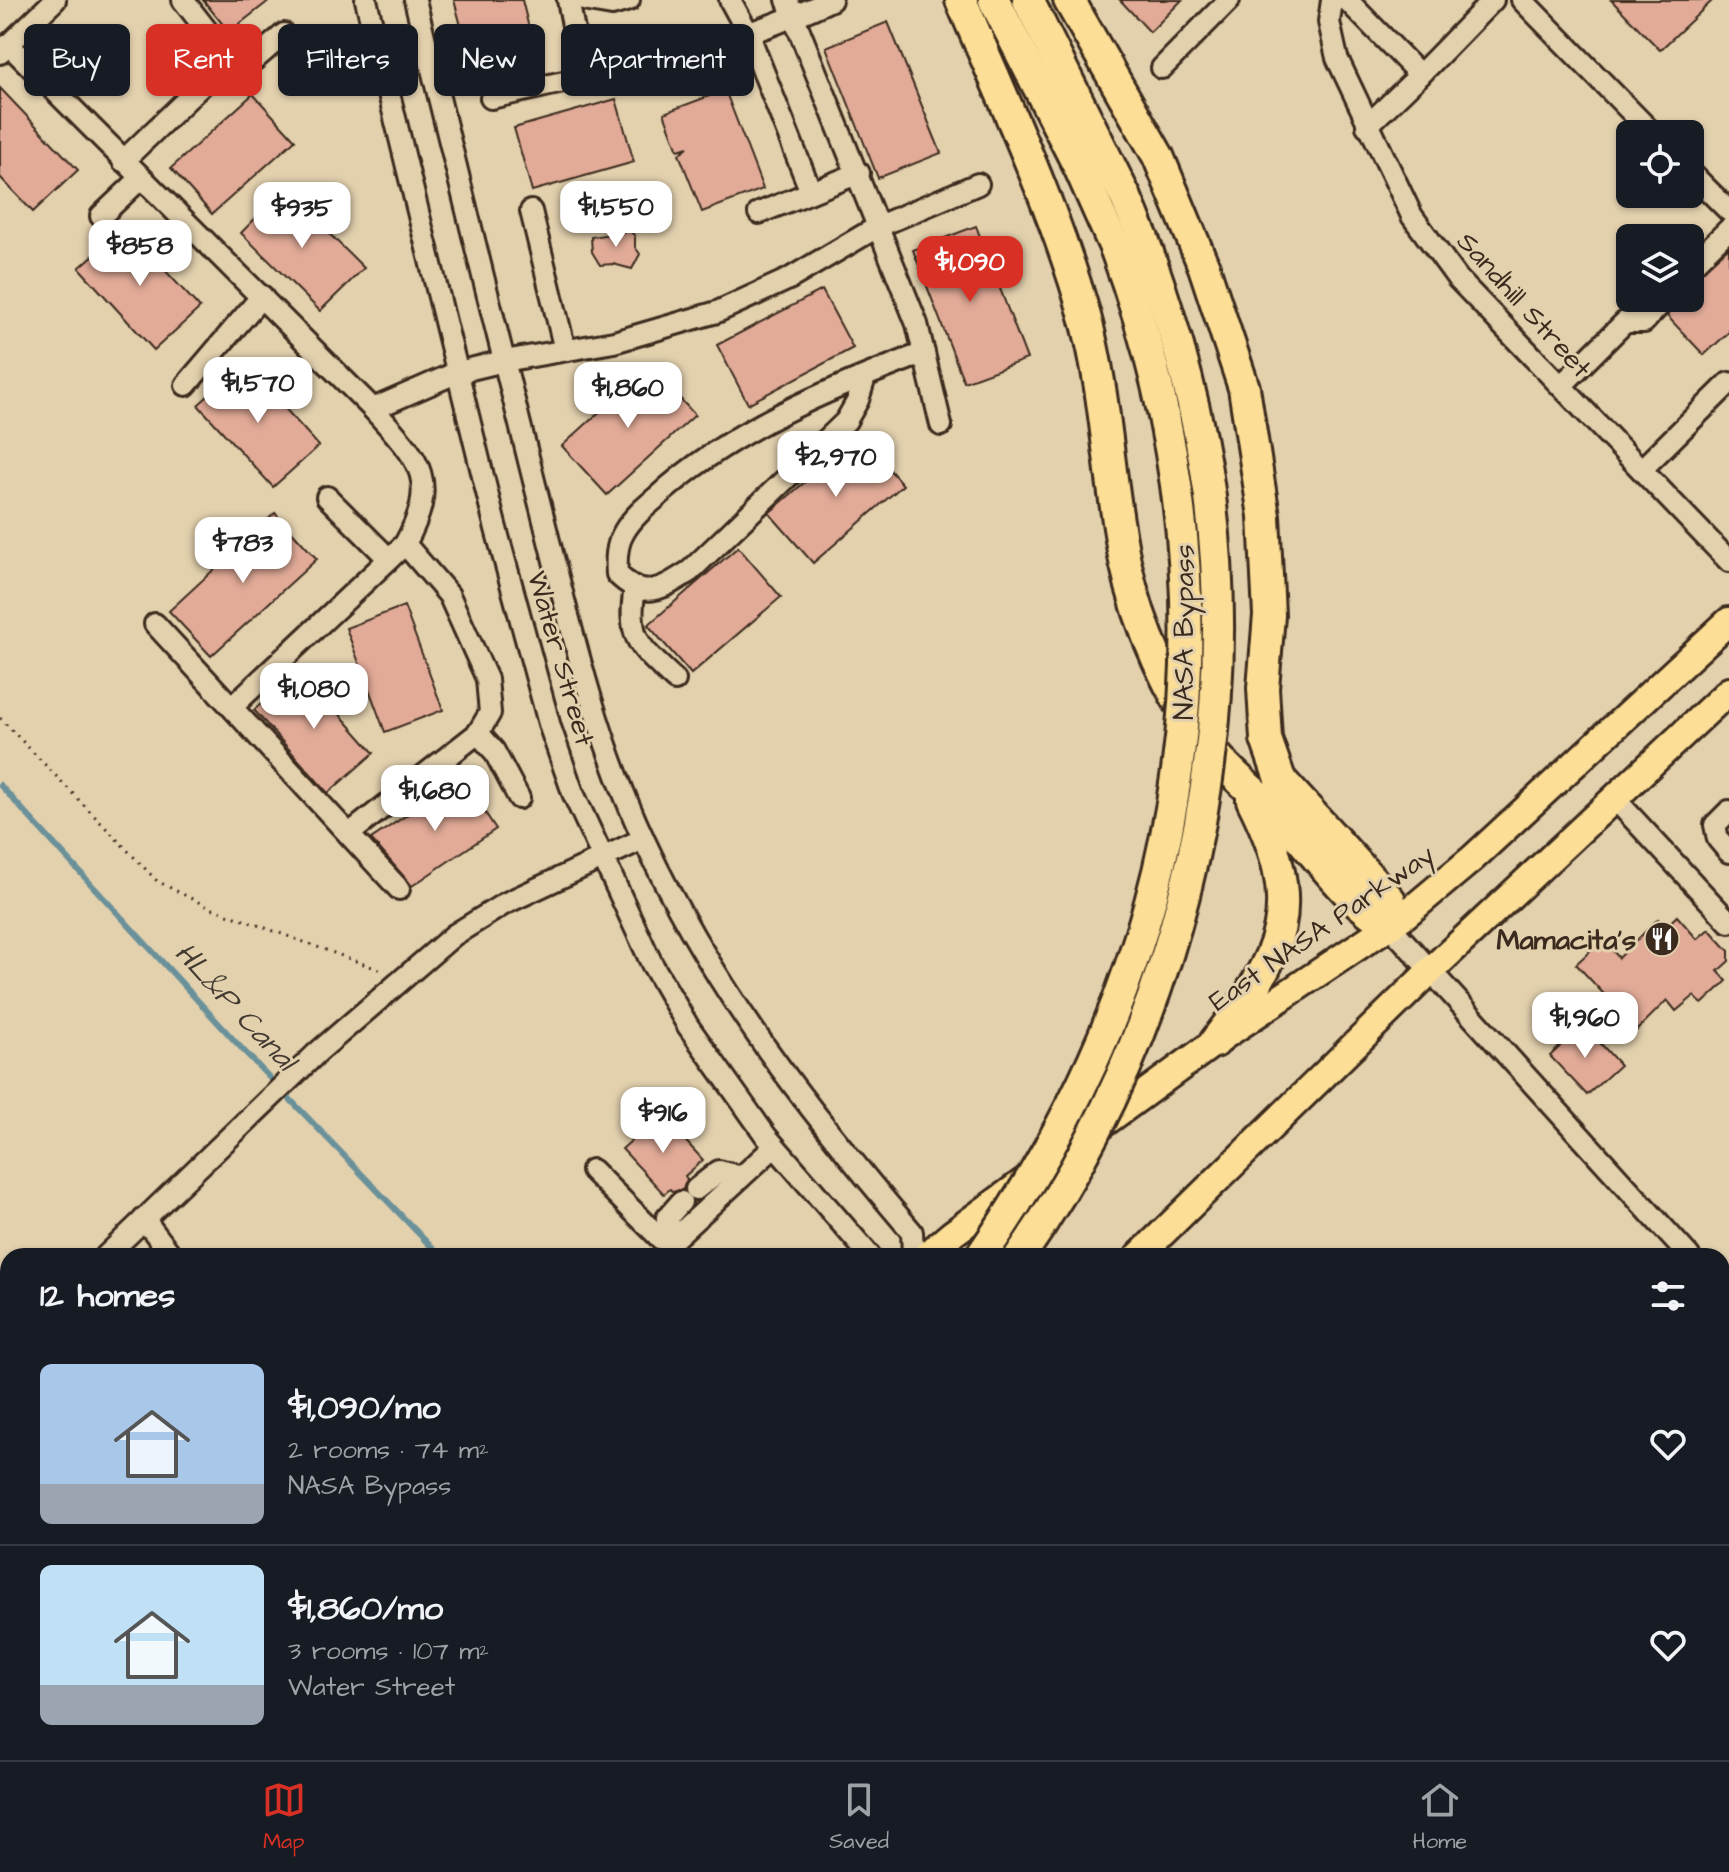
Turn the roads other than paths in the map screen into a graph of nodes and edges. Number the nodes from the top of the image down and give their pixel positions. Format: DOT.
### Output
graph roads {
  1 [pos="55,0"];
  2 [pos="183,0"];
  3 [pos="366,0"];
  4 [pos="415,0"];
  5 [pos="568,0"];
  6 [pos="583,0"];
  7 [pos="629,0"];
  8 [pos="730,0"];
  9 [pos="831,0"];
  10 [pos="961,0"];
  11 [pos="994,0"];
  12 [pos="1028,0"];
  13 [pos="1069,0"];
  14 [pos="1229,0"];
  15 [pos="1332,0"];
  16 [pos="1347,0"];
  17 [pos="1493,0"];
  18 [pos="1522,0"];
  19 [pos="791,9"];
  20 [pos="202,24"];
  21 [pos="573,24"];
  22 [pos="743,24"];
  23 [pos="754,30"];
  24 [pos="278,39"];
  25 [pos="754,48"];
  26 [pos="4,49"];
  27 [pos="262,53"];
  28 [pos="1162,68"];
  29 [pos="1420,75"];
  30 [pos="561,82"];
  31 [pos="191,96"];
  32 [pos="491,98"];
  33 [pos="1639,120"];
  34 [pos="1367,126"];
  35 [pos="123,161"];
  36 [pos="859,173"];
  37 [pos="141,178"];
  38 [pos="978,184"];
  39 [pos="1704,186"];
  40 [pos="811,192"];
  41 [pos="531,211"];
  42 [pos="1729,211"];
  43 [pos="759,213"];
  44 [pos="101,216"];
  45 [pos="879,226"];
  46 [pos="1729,229"];
  47 [pos="1130,245"];
  48 [pos="1704,253"];
  49 [pos="262,296"];
  50 [pos="1653,312"];
  51 [pos="565,350"];
  52 [pos="924,353"];
  53 [pos="504,361"];
  54 [pos="458,372"];
  55 [pos="865,377"];
  56 [pos="1729,383"];
  57 [pos="186,385"];
  58 [pos="1561,386"];
  59 [pos="373,409"];
  60 [pos="941,425"];
  61 [pos="1642,469"];
  62 [pos="327,497"];
  63 [pos="405,544"];
  64 [pos="389,559"];
  65 [pos="1729,561"];
  66 [pos="635,588"];
  67 [pos="1729,621"];
  68 [pos="155,624"];
  69 [pos="675,680"];
  70 [pos="1726,700"];
  71 [pos="233,706"];
  72 [pos="478,733"];
  73 [pos="1242,781"];
  74 [pos="519,798"];
  75 [pos="1615,799"];
  76 [pos="1729,811"];
  77 [pos="349,834"];
  78 [pos="643,839"];
  79 [pos="1729,852"];
  80 [pos="601,858"];
  81 [pos="399,889"];
  82 [pos="1729,922"];
  83 [pos="1389,925"];
  84 [pos="1429,972"];
  85 [pos="1215,1042"];
  86 [pos="774,1147"];
  87 [pos="592,1170"];
  88 [pos="741,1177"];
  89 [pos="144,1219"];
  90 [pos="674,1239"];
  91 [pos="114,1248"];
  92 [pos="166,1248"];
  93 [pos="863,1248"];
  94 [pos="913,1248"];
  95 [pos="935,1248"];
  96 [pos="987,1248"];
  97 [pos="1025,1248"];
  98 [pos="1147,1248"];
  99 [pos="1682,1248"];
  1 -- 26 [label="street"];
  2 -- 20 [label="street"];
  3 -- 54 [label="street, Water Street"];
  4 -- 53 [label="street, Water Street"];
  5 -- 21 [label="street"];
  6 -- 7 [label="street"];
  8 -- 22 [label="street"];
  9 -- 19 [label="street"];
  10 -- 73 [label="highway"];
  11 -- 47 [label="highway, NASA Bypass"];
  12 -- 47 [label="highway, NASA Bypass"];
  13 -- 83 [label="highway"];
  14 -- 28 [label="street"];
  15 -- 34 [label="street, Sandhill Street"];
  16 -- 29 [label="street"];
  17 -- 29 [label="street"];
  18 -- 33 [label="street"];
  19 -- 23 [label="street"];
  19 -- 36 [label="street"];
  24 -- 27 [label="street"];
  25 -- 40 [label="street"];
  26 -- 35 [label="street"];
  29 -- 34 [label="street"];
  30 -- 32 [label="street"];
  31 -- 35 [label="street"];
  34 -- 58 [label="street, Sandhill Street"];
  35 -- 37 [label="street"];
  36 -- 40 [label="street"];
  36 -- 45 [label="street"];
  37 -- 44 [label="street"];
  37 -- 49 [label="street"];
  38 -- 45 [label="street"];
  39 -- 42 [label="street"];
  40 -- 43 [label="street"];
  41 -- 51 [label="street"];
  45 -- 51 [label="street"];
  45 -- 52 [label="street"];
  46 -- 48 [label="street"];
  47 -- 96 [label="highway, NASA Bypass, bridge"];
  47 -- 97 [label="highway, NASA Bypass, bridge"];
  49 -- 57 [label="street"];
  49 -- 59 [label="street"];
  50 -- 58 [label="street"];
  51 -- 53 [label="street"];
  52 -- 55 [label="street"];
  52 -- 60 [label="street"];
  53 -- 54 [label="street"];
  53 -- 78 [label="street, Water Street"];
  54 -- 59 [label="street"];
  54 -- 80 [label="street, Water Street"];
  55 -- 66 [label="street"];
  55 -- 66 [label="street"];
  56 -- 61 [label="street"];
  58 -- 61 [label="street, Sandhill Street"];
  59 -- 63 [label="street"];
  61 -- 65 [label="street, Sandhill Street"];
  62 -- 64 [label="street"];
  63 -- 64 [label="street"];
  63 -- 72 [label="street"];
  64 -- 71 [label="street"];
  66 -- 69 [label="street"];
  67 -- 83 [label="main road, East NASA Parkway"];
  68 -- 71 [label="street"];
  70 -- 75 [label="main road"];
  71 -- 77 [label="street"];
  72 -- 74 [label="street"];
  72 -- 77 [label="street"];
  73 -- 83 [label="highway"];
  73 -- 85 [label="highway"];
  75 -- 82 [label="street"];
  75 -- 84 [label="main road"];
  76 -- 79 [label="street"];
  77 -- 81 [label="street"];
  78 -- 80 [label="street"];
  78 -- 94 [label="street, Water Street"];
  80 -- 86 [label="street, Water Street"];
  80 -- 89 [label="street"];
  83 -- 84 [label="street"];
  83 -- 85 [label="main road, East NASA Parkway"];
  84 -- 98 [label="main road"];
  84 -- 99 [label="street"];
  85 -- 95 [label="main road, East NASA Parkway"];
  86 -- 88 [label="street"];
  86 -- 93 [label="street, Water Street"];
  87 -- 90 [label="street"];
  88 -- 90 [label="street"];
  88 -- 90 [label="street"];
  89 -- 91 [label="street"];
  89 -- 92 [label="street"];
}
